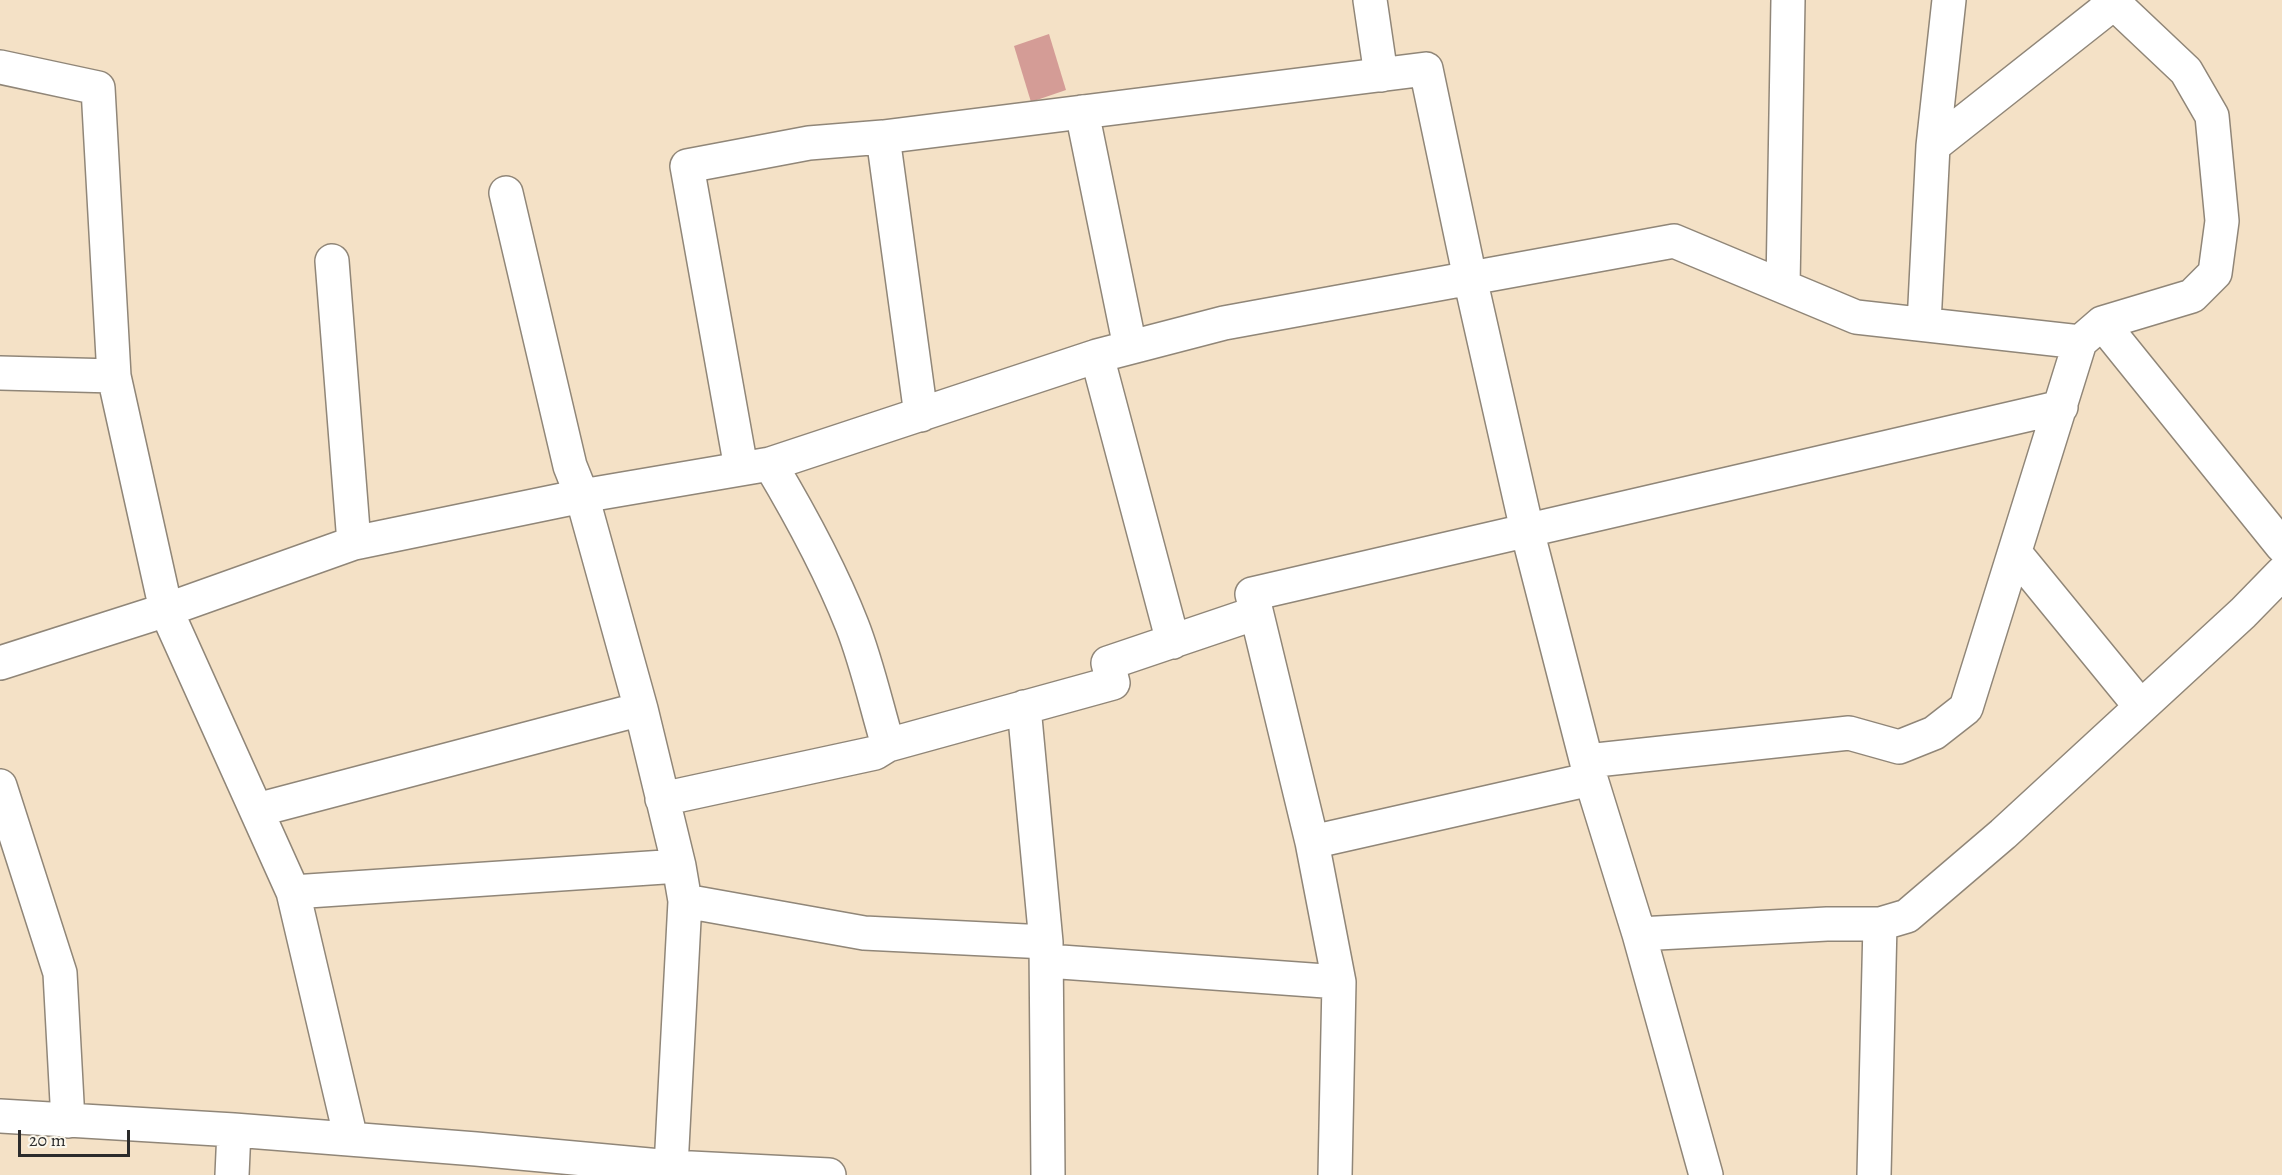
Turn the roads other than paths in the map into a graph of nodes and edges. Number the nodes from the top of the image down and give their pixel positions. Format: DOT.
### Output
graph roads {
  1 [pos="1370,0"];
  2 [pos="1788,0"];
  3 [pos="1948,0"];
  4 [pos="2110,2"];
  5 [pos="0,68"];
  6 [pos="1381,75"];
  7 [pos="1082,112"];
  8 [pos="883,137"];
  9 [pos="1933,146"];
  10 [pos="506,193"];
  11 [pos="332,261"];
  12 [pos="1470,278"];
  13 [pos="1783,286"];
  14 [pos="1924,324"];
  15 [pos="2091,333"];
  16 [pos="1130,347"];
  17 [pos="1097,356"];
  18 [pos="0,373"];
  19 [pos="114,375"];
  20 [pos="2061,407"];
  21 [pos="921,415"];
  22 [pos="755,466"];
  23 [pos="582,496"];
  24 [pos="1527,530"];
  25 [pos="354,543"];
  26 [pos="2282,546"];
  27 [pos="2015,553"];
  28 [pos="2282,573"];
  29 [pos="166,610"];
  30 [pos="1256,613"];
  31 [pos="1173,642"];
  32 [pos="0,663"];
  33 [pos="1024,707"];
  34 [pos="2141,707"];
  35 [pos="641,709"];
  36 [pos="888,745"];
  37 [pos="1589,770"];
  38 [pos="0,786"];
  39 [pos="662,799"];
  40 [pos="257,810"];
  41 [pos="1312,842"];
  42 [pos="679,866"];
  43 [pos="293,892"];
  44 [pos="685,901"];
  45 [pos="1880,924"];
  46 [pos="1640,934"];
  47 [pos="1047,951"];
  48 [pos="1339,982"];
  49 [pos="0,1116"];
  50 [pos="68,1120"];
  51 [pos="234,1130"];
  52 [pos="351,1139"];
  53 [pos="478,1162"];
  54 [pos="671,1167"];
  55 [pos="232,1175"];
  56 [pos="829,1175"];
  57 [pos="1048,1175"];
  58 [pos="1335,1175"];
  59 [pos="1706,1175"];
  60 [pos="1874,1175"];
  1 -- 6 [label="street"];
  2 -- 13 [label="street"];
  3 -- 9 [label="street"];
  4 -- 9 [label="street"];
  4 -- 15 [label="street"];
  5 -- 19 [label="street"];
  6 -- 7 [label="street"];
  6 -- 12 [label="street"];
  7 -- 8 [label="street"];
  7 -- 16 [label="street"];
  8 -- 21 [label="street"];
  8 -- 22 [label="street"];
  9 -- 14 [label="street"];
  10 -- 23 [label="street"];
  11 -- 25 [label="street"];
  12 -- 13 [label="street"];
  12 -- 16 [label="street"];
  12 -- 24 [label="street"];
  13 -- 14 [label="street"];
  14 -- 15 [label="street"];
  15 -- 20 [label="street"];
  15 -- 26 [label="street"];
  16 -- 17 [label="street"];
  17 -- 21 [label="street"];
  17 -- 31 [label="street"];
  18 -- 19 [label="street"];
  19 -- 29 [label="street"];
  20 -- 24 [label="street"];
  20 -- 27 [label="street"];
  21 -- 22 [label="street"];
  22 -- 23 [label="street"];
  22 -- 36 [label="street"];
  23 -- 25 [label="street"];
  23 -- 35 [label="street"];
  24 -- 30 [label="street"];
  24 -- 37 [label="street"];
  25 -- 29 [label="street"];
  27 -- 34 [label="street"];
  27 -- 37 [label="street"];
  28 -- 34 [label="street"];
  29 -- 32 [label="street"];
  29 -- 40 [label="street"];
  30 -- 31 [label="street"];
  30 -- 41 [label="street"];
  31 -- 33 [label="street"];
  33 -- 36 [label="street"];
  33 -- 47 [label="street"];
  34 -- 45 [label="street"];
  35 -- 39 [label="street"];
  35 -- 40 [label="street"];
  36 -- 39 [label="street"];
  37 -- 41 [label="street"];
  37 -- 46 [label="street"];
  38 -- 50 [label="street"];
  39 -- 42 [label="street"];
  40 -- 43 [label="street"];
  41 -- 48 [label="street"];
  42 -- 43 [label="street"];
  42 -- 44 [label="street"];
  43 -- 52 [label="street"];
  44 -- 47 [label="street"];
  44 -- 54 [label="street"];
  45 -- 46 [label="street"];
  45 -- 60 [label="street"];
  46 -- 59 [label="street"];
  47 -- 48 [label="street"];
  47 -- 57 [label="street"];
  48 -- 58 [label="street"];
  49 -- 50 [label="street"];
  50 -- 51 [label="street"];
  51 -- 52 [label="street"];
  51 -- 55 [label="street"];
  52 -- 53 [label="street"];
  53 -- 54 [label="street"];
  54 -- 56 [label="street"];
}
